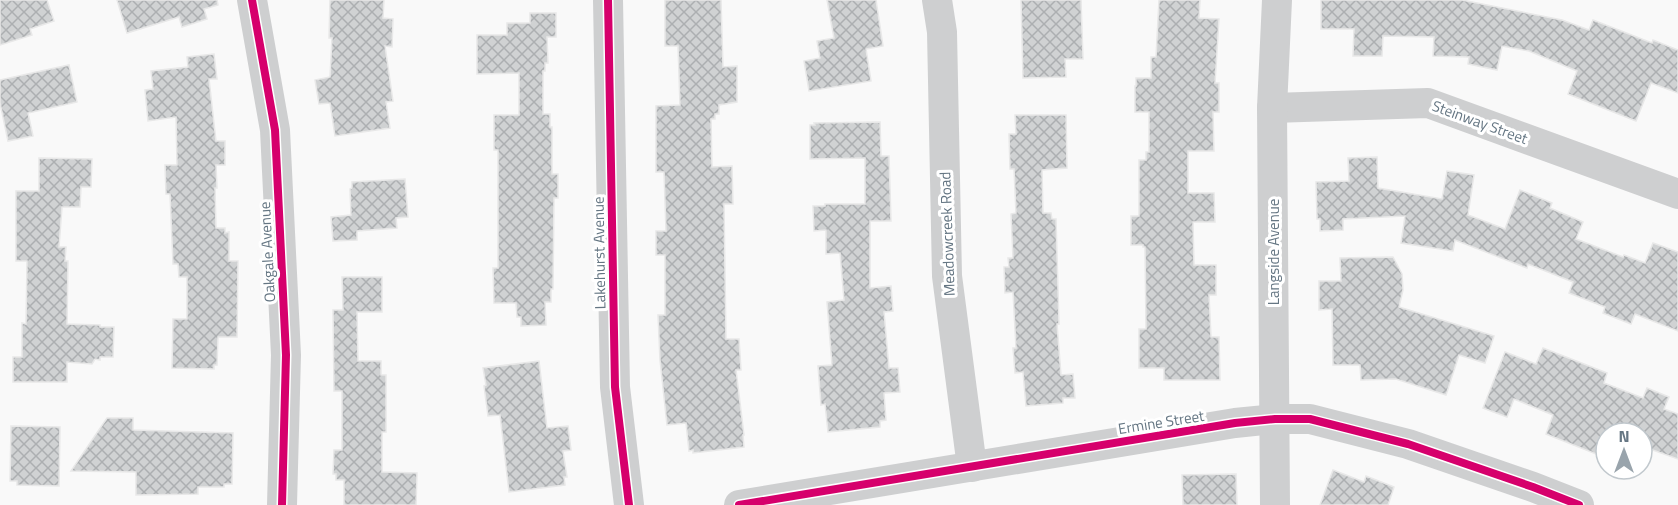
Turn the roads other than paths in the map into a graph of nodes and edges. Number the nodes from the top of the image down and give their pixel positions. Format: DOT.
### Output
graph roads {
  1 [pos="252,0"];
  2 [pos="608,0"];
  3 [pos="937,0"];
  4 [pos="1277,0"];
  5 [pos="1272,108"];
  6 [pos="1678,194"];
  7 [pos="1275,419"];
  8 [pos="972,467"];
  9 [pos="282,505"];
  10 [pos="629,505"];
  11 [pos="739,505"];
  12 [pos="1275,505"];
  13 [pos="1579,505"];
  1 -- 9 [label="street, Oakgale Avenue"];
  2 -- 10 [label="street, Lakehurst Avenue"];
  3 -- 8 [label="street, Meadowcreek Road"];
  4 -- 5 [label="street, Langside Avenue"];
  5 -- 6 [label="street, Steinway Street"];
  5 -- 7 [label="street, Langside Avenue"];
  7 -- 8 [label="street, Ermine Street"];
  7 -- 12 [label="street, Langside Avenue"];
  7 -- 13 [label="street, Ermine Street"];
  8 -- 11 [label="street, Ermine Street"];
}
